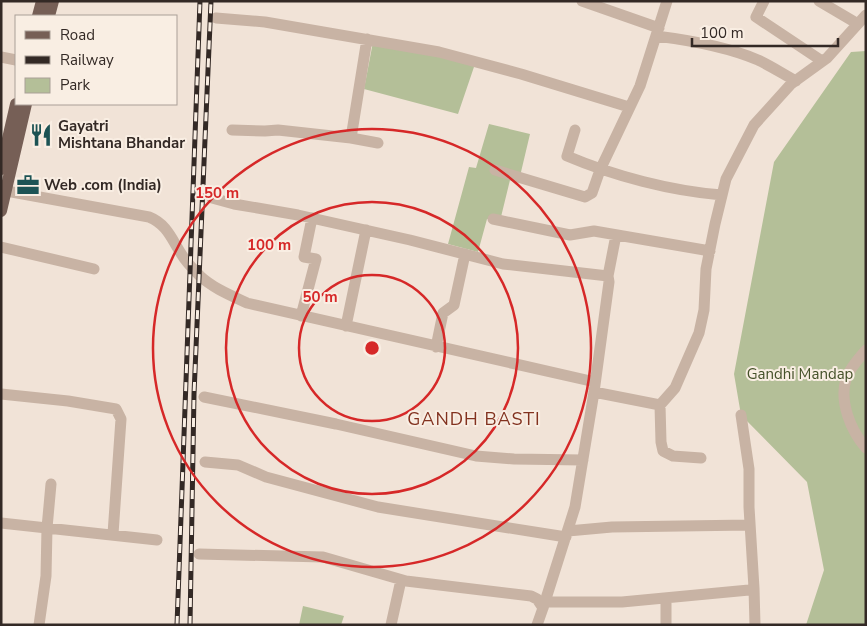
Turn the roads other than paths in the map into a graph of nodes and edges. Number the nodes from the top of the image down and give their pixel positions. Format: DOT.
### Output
graph roads {
  1 [pos="42,1"];
  2 [pos="53,1"];
  3 [pos="582,1"];
  4 [pos="667,1"];
  5 [pos="764,1"];
  6 [pos="819,1"];
  7 [pos="38,15"];
  8 [pos="49,15"];
  9 [pos="866,15"];
  10 [pos="216,18"];
  11 [pos="858,24"];
  12 [pos="657,32"];
  13 [pos="367,39"];
  14 [pos="1,57"];
  15 [pos="15,60"];
  16 [pos="822,61"];
  17 [pos="796,81"];
  18 [pos="16,105"];
  19 [pos="26,105"];
  20 [pos="629,107"];
  21 [pos="232,130"];
  22 [pos="576,130"];
  23 [pos="351,138"];
  24 [pos="378,143"];
  25 [pos="1,169"];
  26 [pos="495,170"];
  27 [pos="600,170"];
  28 [pos="4,190"];
  29 [pos="722,195"];
  30 [pos="212,198"];
  31 [pos="1,211"];
  32 [pos="312,218"];
  33 [pos="493,219"];
  34 [pos="366,230"];
  35 [pos="616,235"];
  36 [pos="1,247"];
  37 [pos="710,251"];
  38 [pos="465,254"];
  39 [pos="94,268"];
  40 [pos="608,276"];
  41 [pos="301,316"];
  42 [pos="346,326"];
  43 [pos="436,347"];
  44 [pos="866,350"];
  45 [pos="595,387"];
  46 [pos="1,394"];
  47 [pos="204,397"];
  48 [pos="660,405"];
  49 [pos="741,415"];
  50 [pos="866,448"];
  51 [pos="701,458"];
  52 [pos="583,460"];
  53 [pos="205,462"];
  54 [pos="51,484"];
  55 [pos="1,523"];
  56 [pos="750,525"];
  57 [pos="47,528"];
  58 [pos="113,534"];
  59 [pos="567,534"];
  60 [pos="157,540"];
  61 [pos="199,554"];
  62 [pos="400,580"];
  63 [pos="754,588"];
  64 [pos="666,598"];
  65 [pos="544,605"];
  66 [pos="40,625"];
  67 [pos="390,625"];
  68 [pos="537,625"];
  69 [pos="666,625"];
  70 [pos="755,625"];
  1 -- 7 [label="main road"];
  2 -- 8 [label="main road"];
  3 -- 12 [label="street"];
  4 -- 12 [label="street"];
  5 -- 16 [label="street"];
  6 -- 11 [label="street"];
  9 -- 11 [label="street"];
  10 -- 13 [label="street"];
  11 -- 16 [label="street"];
  12 -- 17 [label="street"];
  12 -- 20 [label="street"];
  13 -- 20 [label="street"];
  13 -- 23 [label="street"];
  14 -- 15 [label="street"];
  16 -- 17 [label="street"];
  17 -- 29 [label="street"];
  18 -- 25 [label="main road"];
  19 -- 28 [label="main road"];
  20 -- 27 [label="street"];
  21 -- 23 [label="street"];
  22 -- 27 [label="street"];
  23 -- 24 [label="street"];
  26 -- 27 [label="street"];
  27 -- 29 [label="street"];
  28 -- 31 [label="main road"];
  28 -- 41 [label="street"];
  29 -- 37 [label="street"];
  30 -- 32 [label="street"];
  32 -- 34 [label="street"];
  32 -- 41 [label="street"];
  33 -- 35 [label="street"];
  34 -- 38 [label="street"];
  34 -- 42 [label="street"];
  35 -- 37 [label="street"];
  35 -- 40 [label="street"];
  36 -- 39 [label="street"];
  37 -- 48 [label="street"];
  38 -- 40 [label="street"];
  38 -- 43 [label="street"];
  40 -- 45 [label="street"];
  41 -- 42 [label="street"];
  42 -- 43 [label="street"];
  43 -- 45 [label="street"];
  44 -- 50 [label="street"];
  45 -- 48 [label="street"];
  45 -- 52 [label="street"];
  46 -- 58 [label="street"];
  47 -- 52 [label="street"];
  48 -- 51 [label="street"];
  49 -- 56 [label="street"];
  52 -- 59 [label="street"];
  53 -- 59 [label="street"];
  54 -- 57 [label="street"];
  55 -- 57 [label="street"];
  56 -- 59 [label="street"];
  56 -- 63 [label="street"];
  57 -- 58 [label="street"];
  57 -- 66 [label="street"];
  58 -- 60 [label="street"];
  59 -- 65 [label="street"];
  61 -- 62 [label="street"];
  62 -- 65 [label="street"];
  62 -- 67 [label="street"];
  63 -- 64 [label="street"];
  63 -- 70 [label="street"];
  64 -- 65 [label="street"];
  64 -- 69 [label="street"];
  65 -- 68 [label="street"];
}
